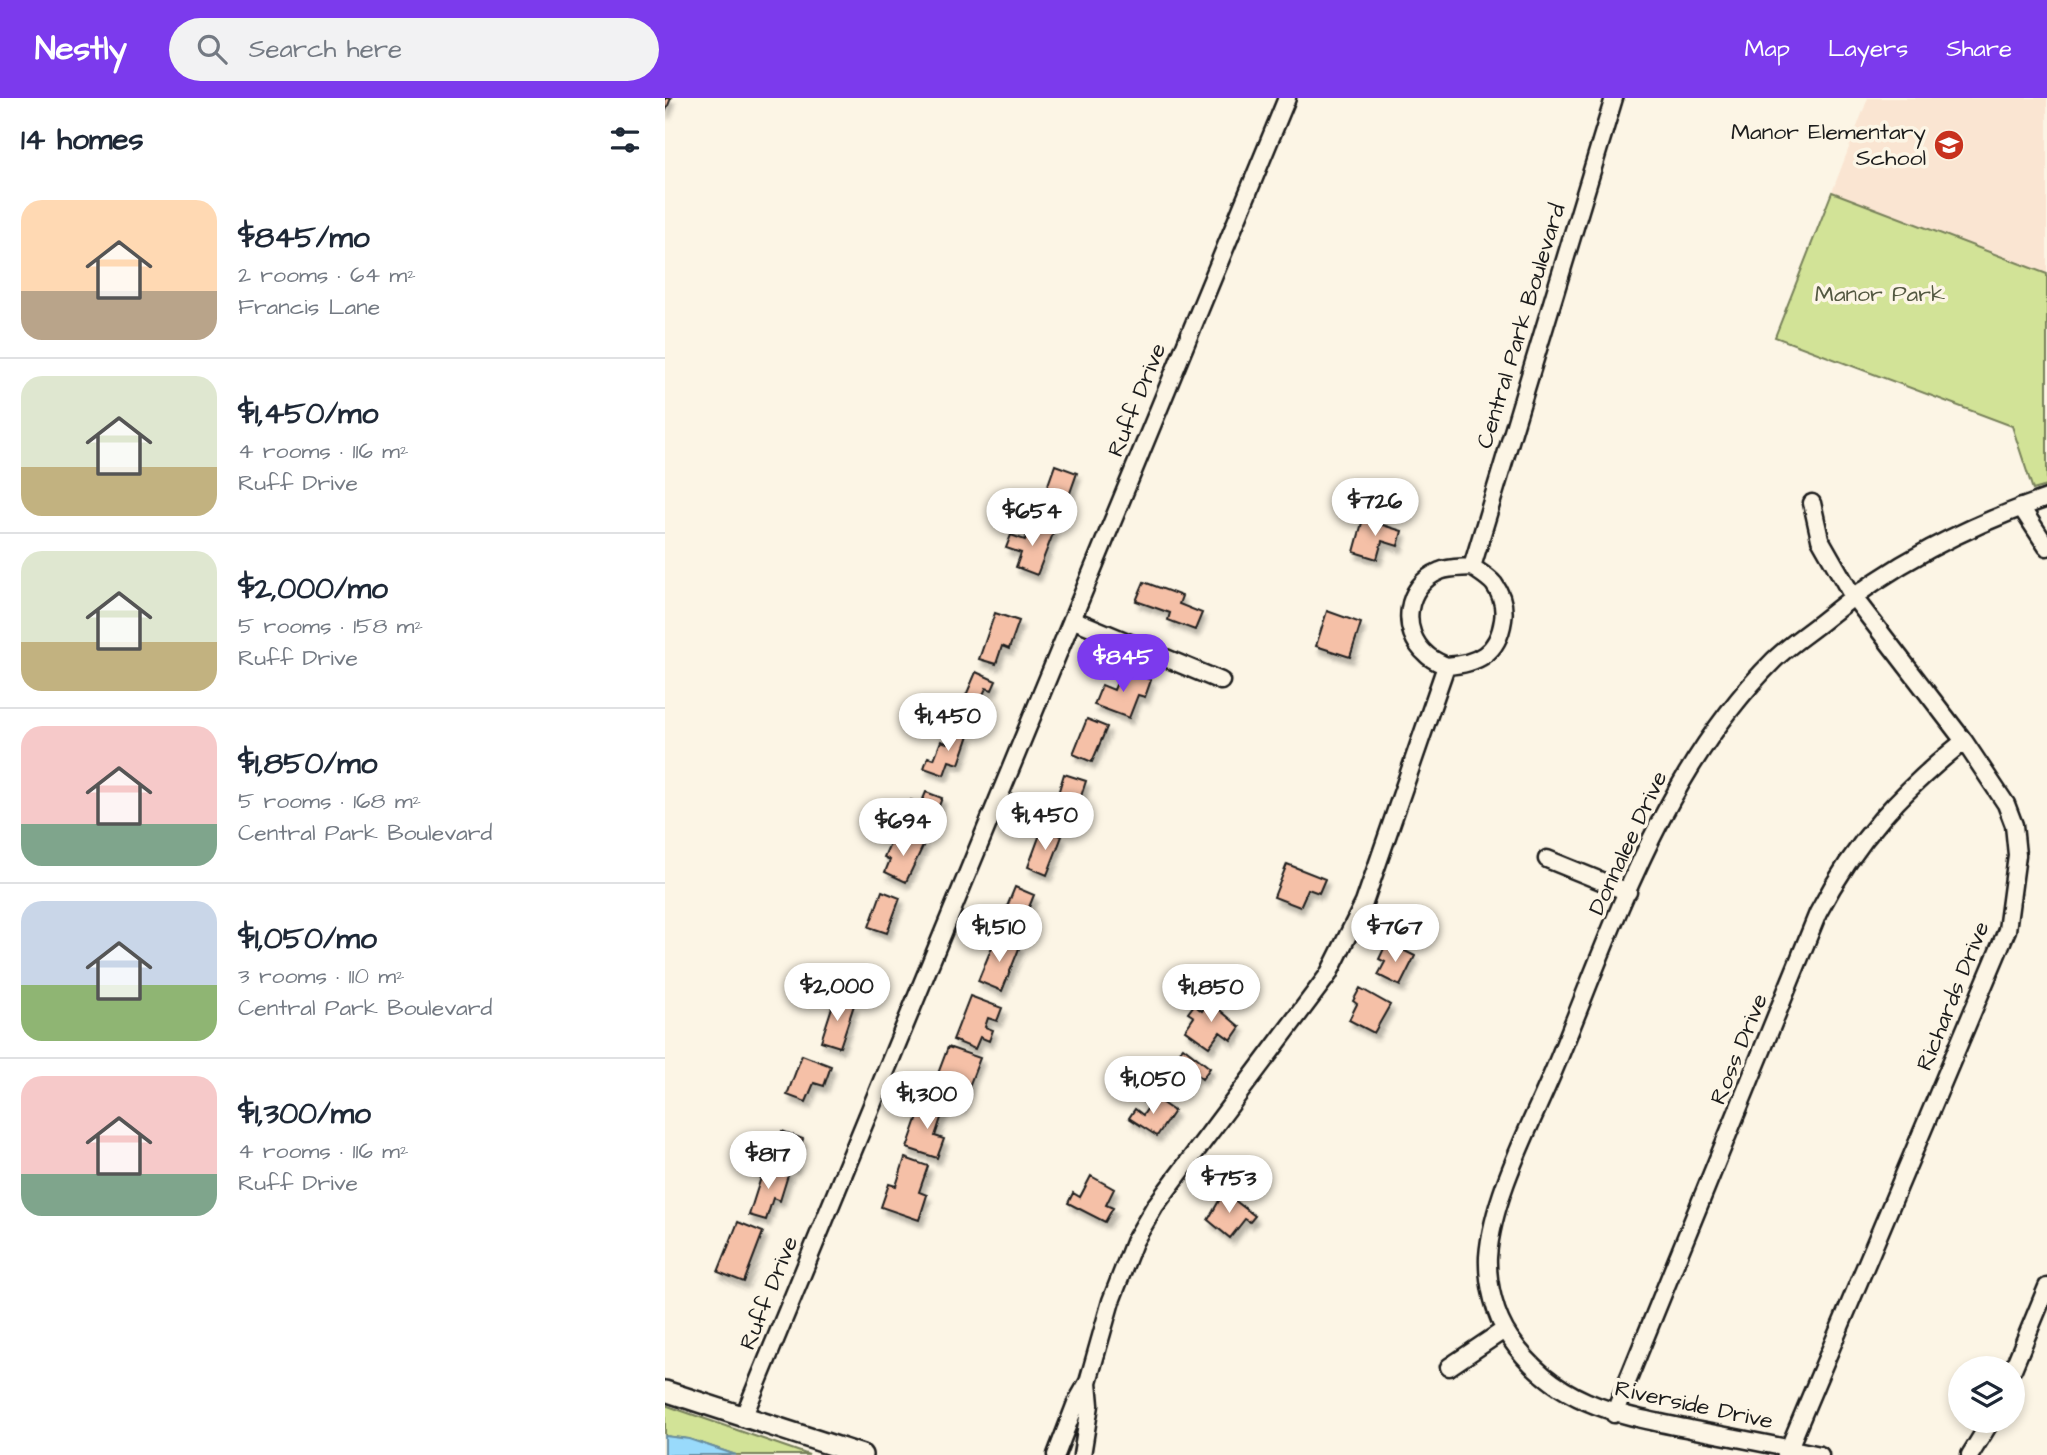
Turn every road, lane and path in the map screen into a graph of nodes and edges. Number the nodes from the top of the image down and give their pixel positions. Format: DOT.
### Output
graph roads {
  1 [pos="1287,98"];
  2 [pos="1614,98"];
  3 [pos="2047,498"];
  4 [pos="1812,503"];
  5 [pos="2021,508"];
  6 [pos="2047,547"];
  7 [pos="1472,567"];
  8 [pos="1852,595"];
  9 [pos="1072,619"];
  10 [pos="1446,666"];
  11 [pos="1221,681"];
  12 [pos="1964,741"];
  13 [pos="1547,859"];
  14 [pos="1628,892"];
  15 [pos="2047,1287"];
  16 [pos="1504,1329"];
  17 [pos="2018,1356"];
  18 [pos="1449,1367"];
  19 [pos="1088,1382"];
  20 [pos="665,1391"];
  21 [pos="1614,1414"];
  22 [pos="743,1418"];
  23 [pos="1984,1433"];
  24 [pos="1787,1451"];
  25 [pos="862,1455"];
  26 [pos="1056,1455"];
  27 [pos="1081,1455"];
  28 [pos="1820,1455"];
  29 [pos="1970,1455"];
  1 -- 9 [label="street, Ruff Drive"];
  2 -- 7 [label="street, Central Park Boulevard"];
  3 -- 5 [label="street, Donnalee Drive"];
  4 -- 8 [label="street, Richards Drive"];
  5 -- 6 [label="street"];
  5 -- 8 [label="street, Donnalee Drive"];
  7 -- 10 [label="street"];
  7 -- 10 [label="street"];
  8 -- 12 [label="street, Richards Drive"];
  8 -- 14 [label="street, Donnalee Drive"];
  9 -- 11 [label="street"];
  9 -- 22 [label="street, Ruff Drive"];
  10 -- 19 [label="street"];
  12 -- 21 [label="street, Ross Drive"];
  12 -- 24 [label="street, Richards Drive"];
  13 -- 14 [label="street"];
  14 -- 16 [label="street, Donnalee Drive"];
  15 -- 17 [label="street"];
  16 -- 18 [label="street"];
  16 -- 21 [label="street, Riverside Drive"];
  19 -- 26 [label="street"];
  19 -- 27 [label="street"];
  20 -- 22 [label="street"];
  21 -- 24 [label="street, Riverside Drive"];
  22 -- 25 [label="street"];
  23 -- 29 [label="street"];
  24 -- 28 [label="street, Riverside Drive"];
}
